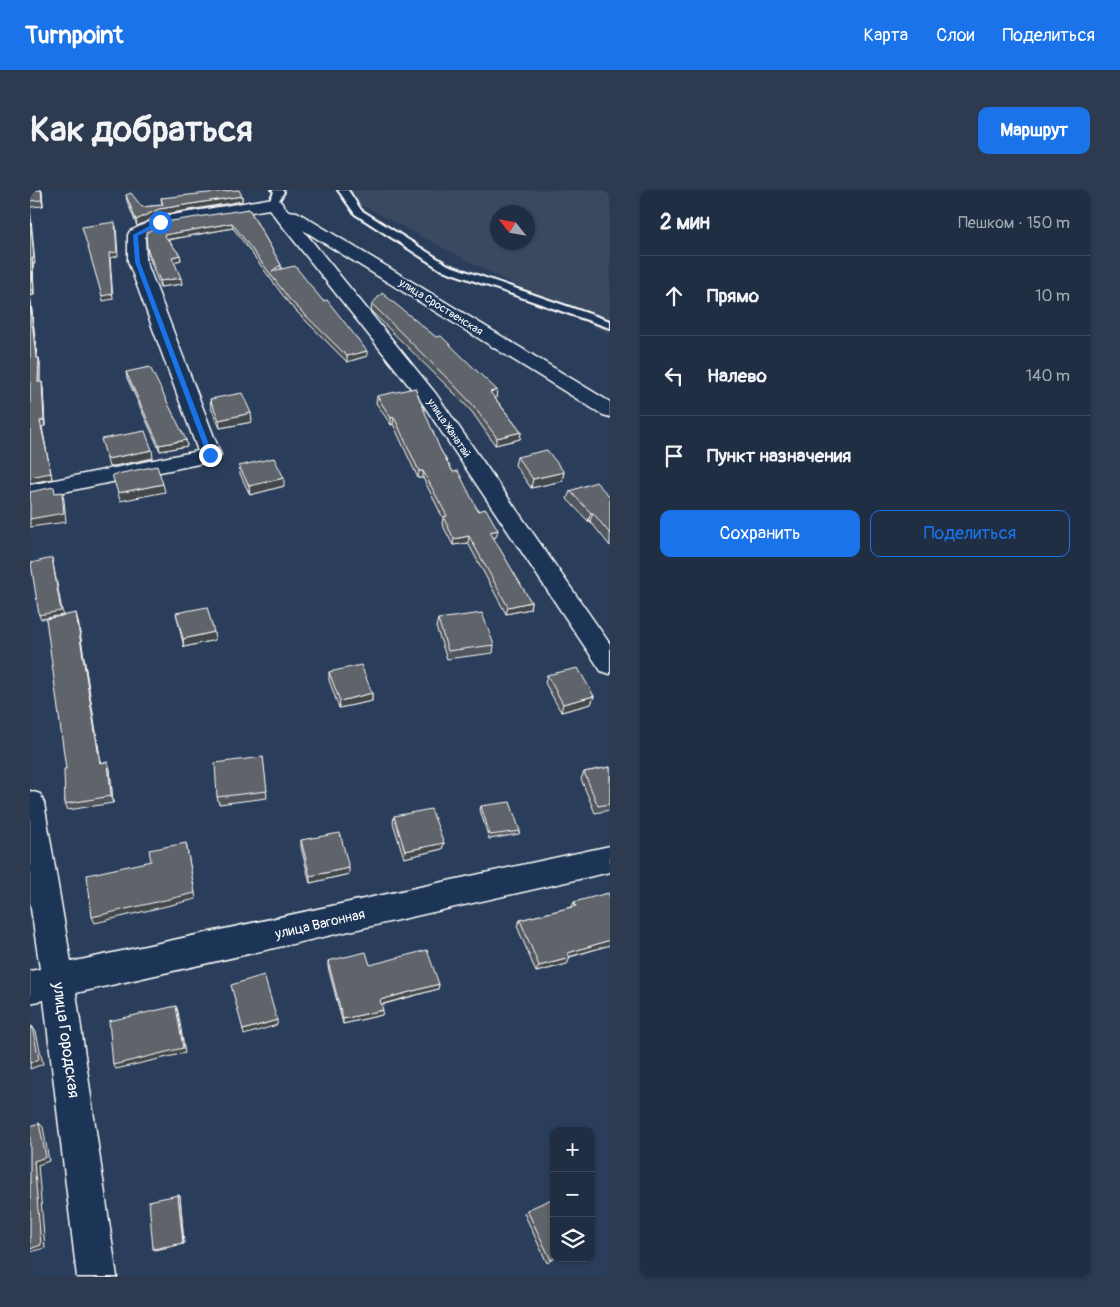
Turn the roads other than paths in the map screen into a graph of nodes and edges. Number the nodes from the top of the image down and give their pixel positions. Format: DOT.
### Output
graph roads {
  1 [pos="343,190"];
  2 [pos="275,197"];
  3 [pos="610,325"];
  4 [pos="610,411"];
  5 [pos="30,492"];
  6 [pos="610,664"];
  7 [pos="30,803"];
  8 [pos="610,859"];
  9 [pos="44,984"];
  10 [pos="98,1277"];
  1 -- 3 [label="lane"];
  2 -- 4 [label="street, улица Сроственская"];
  2 -- 5 [label="street"];
  2 -- 6 [label="street, улица Жанатай"];
  7 -- 9 [label="street, улица Городская"];
  8 -- 9 [label="street, улица Вагонная"];
  9 -- 10 [label="street, улица Городская"];
}
